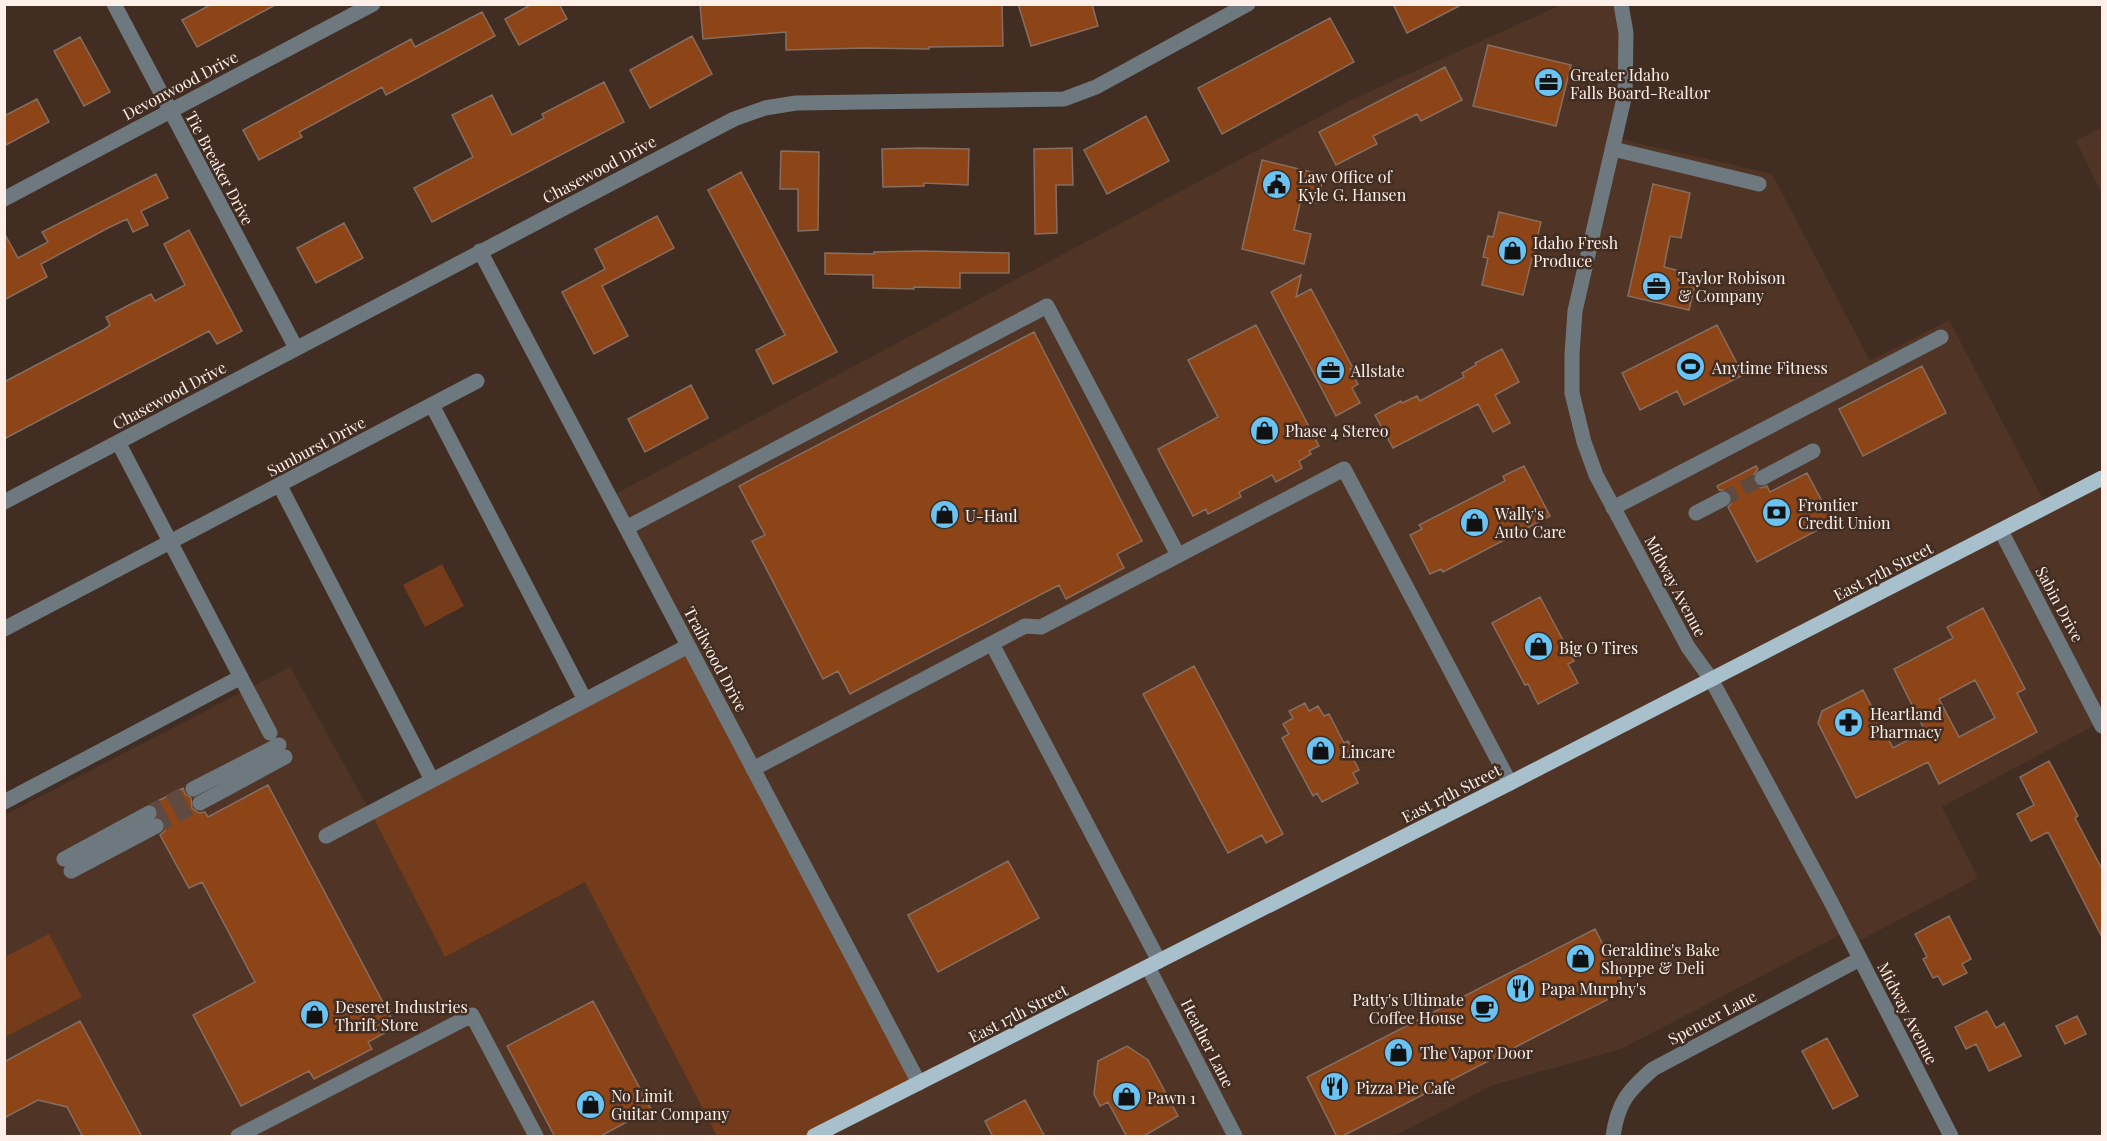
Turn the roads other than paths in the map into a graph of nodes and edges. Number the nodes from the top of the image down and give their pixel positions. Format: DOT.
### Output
graph roads {
  1 [pos="114,4"];
  2 [pos="373,4"];
  3 [pos="1248,4"];
  4 [pos="1621,4"];
  5 [pos="170,111"];
  6 [pos="1613,149"];
  7 [pos="1759,184"];
  8 [pos="4,199"];
  9 [pos="480,251"];
  10 [pos="1941,337"];
  11 [pos="296,348"];
  12 [pos="477,381"];
  13 [pos="432,405"];
  14 [pos="118,442"];
  15 [pos="1814,451"];
  16 [pos="1762,478"];
  17 [pos="2103,478"];
  18 [pos="280,486"];
  19 [pos="1723,498"];
  20 [pos="4,502"];
  21 [pos="1613,508"];
  22 [pos="1696,513"];
  23 [pos="626,528"];
  24 [pos="2001,531"];
  25 [pos="171,543"];
  26 [pos="1178,555"];
  27 [pos="4,629"];
  28 [pos="992,644"];
  29 [pos="688,646"];
  30 [pos="241,677"];
  31 [pos="1711,679"];
  32 [pos="585,700"];
  33 [pos="2103,726"];
  34 [pos="753,769"];
  35 [pos="432,780"];
  36 [pos="1510,783"];
  37 [pos="196,796"];
  38 [pos="4,802"];
  39 [pos="152,819"];
  40 [pos="326,836"];
  41 [pos="67,865"];
  42 [pos="1860,959"];
  43 [pos="1153,964"];
  44 [pos="919,1083"];
  45 [pos="238,1137"];
  46 [pos="536,1137"];
  47 [pos="814,1137"];
  48 [pos="1235,1137"];
  49 [pos="1613,1137"];
  50 [pos="1951,1137"];
  1 -- 5 [label="street, Tie Breaker Drive"];
  2 -- 5 [label="street, Devonwood Drive"];
  3 -- 9 [label="street, Chasewood Drive"];
  4 -- 6 [label="street, Midway Avenue"];
  5 -- 8 [label="street, Devonwood Drive"];
  5 -- 11 [label="street, Tie Breaker Drive"];
  6 -- 7 [label="street"];
  6 -- 21 [label="street, Midway Avenue"];
  9 -- 11 [label="street, Chasewood Drive"];
  9 -- 23 [label="street, Trailwood Drive"];
  10 -- 21 [label="street"];
  11 -- 14 [label="street, Chasewood Drive"];
  12 -- 13 [label="street, Sunburst Drive"];
  13 -- 18 [label="street, Sunburst Drive"];
  13 -- 32 [label="street"];
  14 -- 20 [label="street, Chasewood Drive"];
  14 -- 25 [label="street"];
  15 -- 16 [label="street"];
  17 -- 24 [label="main road, East 17th Street"];
  18 -- 25 [label="street, Sunburst Drive"];
  18 -- 35 [label="street"];
  19 -- 22 [label="street"];
  21 -- 31 [label="street, Midway Avenue"];
  23 -- 26 [label="street"];
  23 -- 29 [label="street, Trailwood Drive"];
  24 -- 31 [label="main road, East 17th Street"];
  24 -- 33 [label="street, Sabin Drive"];
  25 -- 27 [label="street, Sunburst Drive"];
  25 -- 30 [label="street"];
  26 -- 28 [label="street"];
  26 -- 36 [label="street"];
  28 -- 34 [label="street"];
  28 -- 43 [label="street, Heather Lane"];
  29 -- 32 [label="street"];
  29 -- 34 [label="street, Trailwood Drive"];
  30 -- 37 [label="street"];
  30 -- 38 [label="street"];
  31 -- 36 [label="main road, East 17th Street"];
  31 -- 42 [label="street, Midway Avenue"];
  32 -- 35 [label="street"];
  34 -- 44 [label="street, Trailwood Drive"];
  35 -- 40 [label="street"];
  36 -- 43 [label="main road, East 17th Street"];
  39 -- 41 [label="street"];
  42 -- 49 [label="street, Spencer Lane"];
  42 -- 50 [label="street, Midway Avenue"];
  43 -- 44 [label="main road, East 17th Street"];
  43 -- 48 [label="street, Heather Lane"];
  44 -- 47 [label="main road, East 17th Street"];
  45 -- 46 [label="street"];
}
